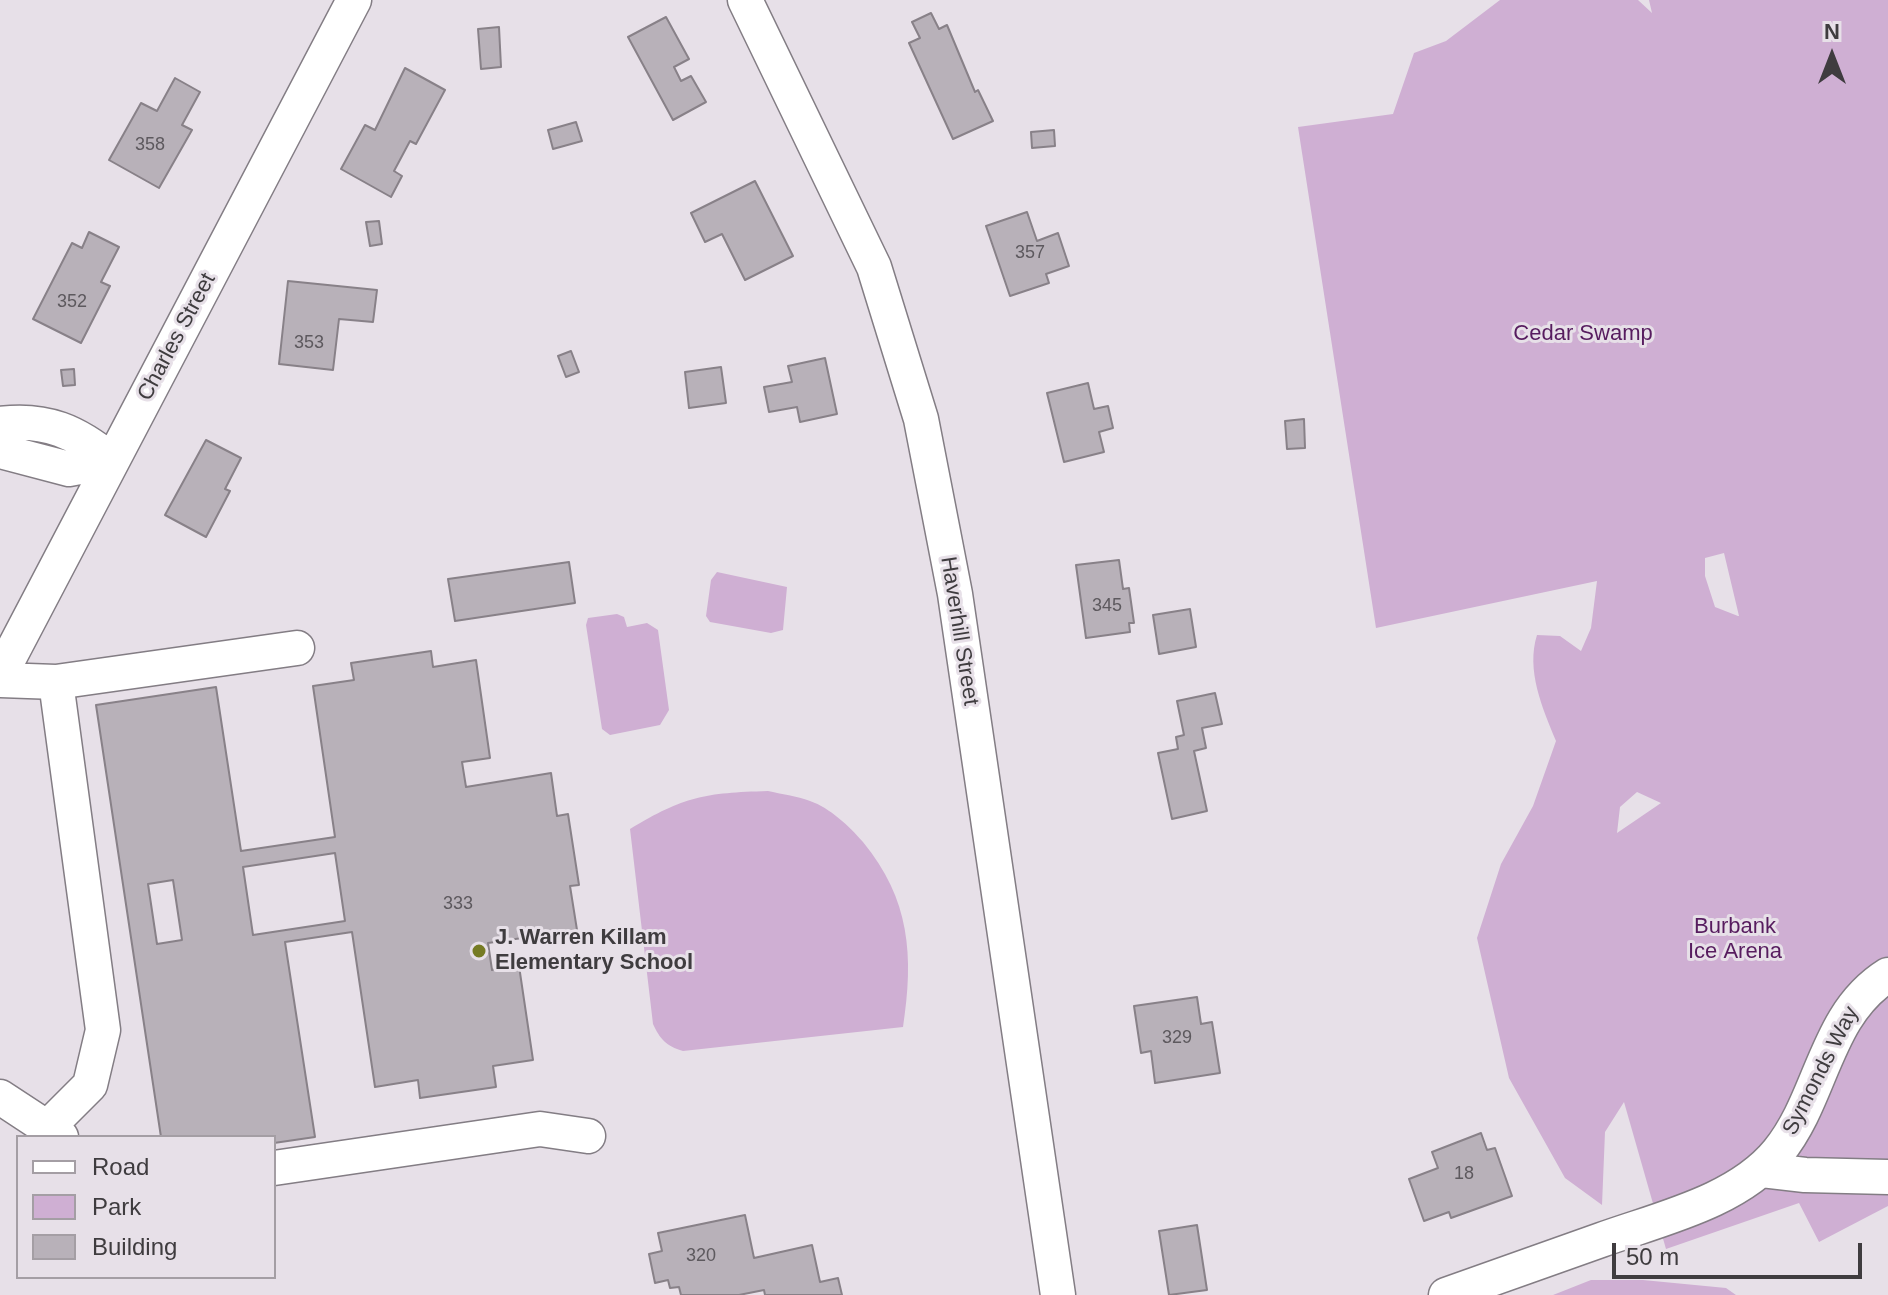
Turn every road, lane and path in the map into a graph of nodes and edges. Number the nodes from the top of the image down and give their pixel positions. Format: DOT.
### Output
graph roads {
  1 [pos="354,0"];
  2 [pos="745,0"];
  3 [pos="0,424"];
  4 [pos="0,451"];
  5 [pos="112,461"];
  6 [pos="297,648"];
  7 [pos="0,677"];
  8 [pos="56,682"];
  9 [pos="1888,975"];
  10 [pos="0,1097"];
  11 [pos="55,1131"];
  12 [pos="588,1136"];
  13 [pos="276,1168"];
  14 [pos="1762,1170"];
  15 [pos="1888,1177"];
  16 [pos="1058,1295"];
  17 [pos="1446,1295"];
  1 -- 5 [label="street, Charles Street"];
  2 -- 16 [label="street, Haverhill Street"];
  3 -- 5 [label="street"];
  4 -- 5 [label="street"];
  5 -- 7 [label="street, Charles Street"];
  6 -- 8 [label="street"];
  7 -- 8 [label="street"];
  8 -- 11 [label="street"];
  9 -- 14 [label="street, Symonds Way"];
  10 -- 11 [label="street"];
  12 -- 13 [label="street"];
  14 -- 15 [label="street"];
  14 -- 17 [label="street, Symonds Way"];
}
